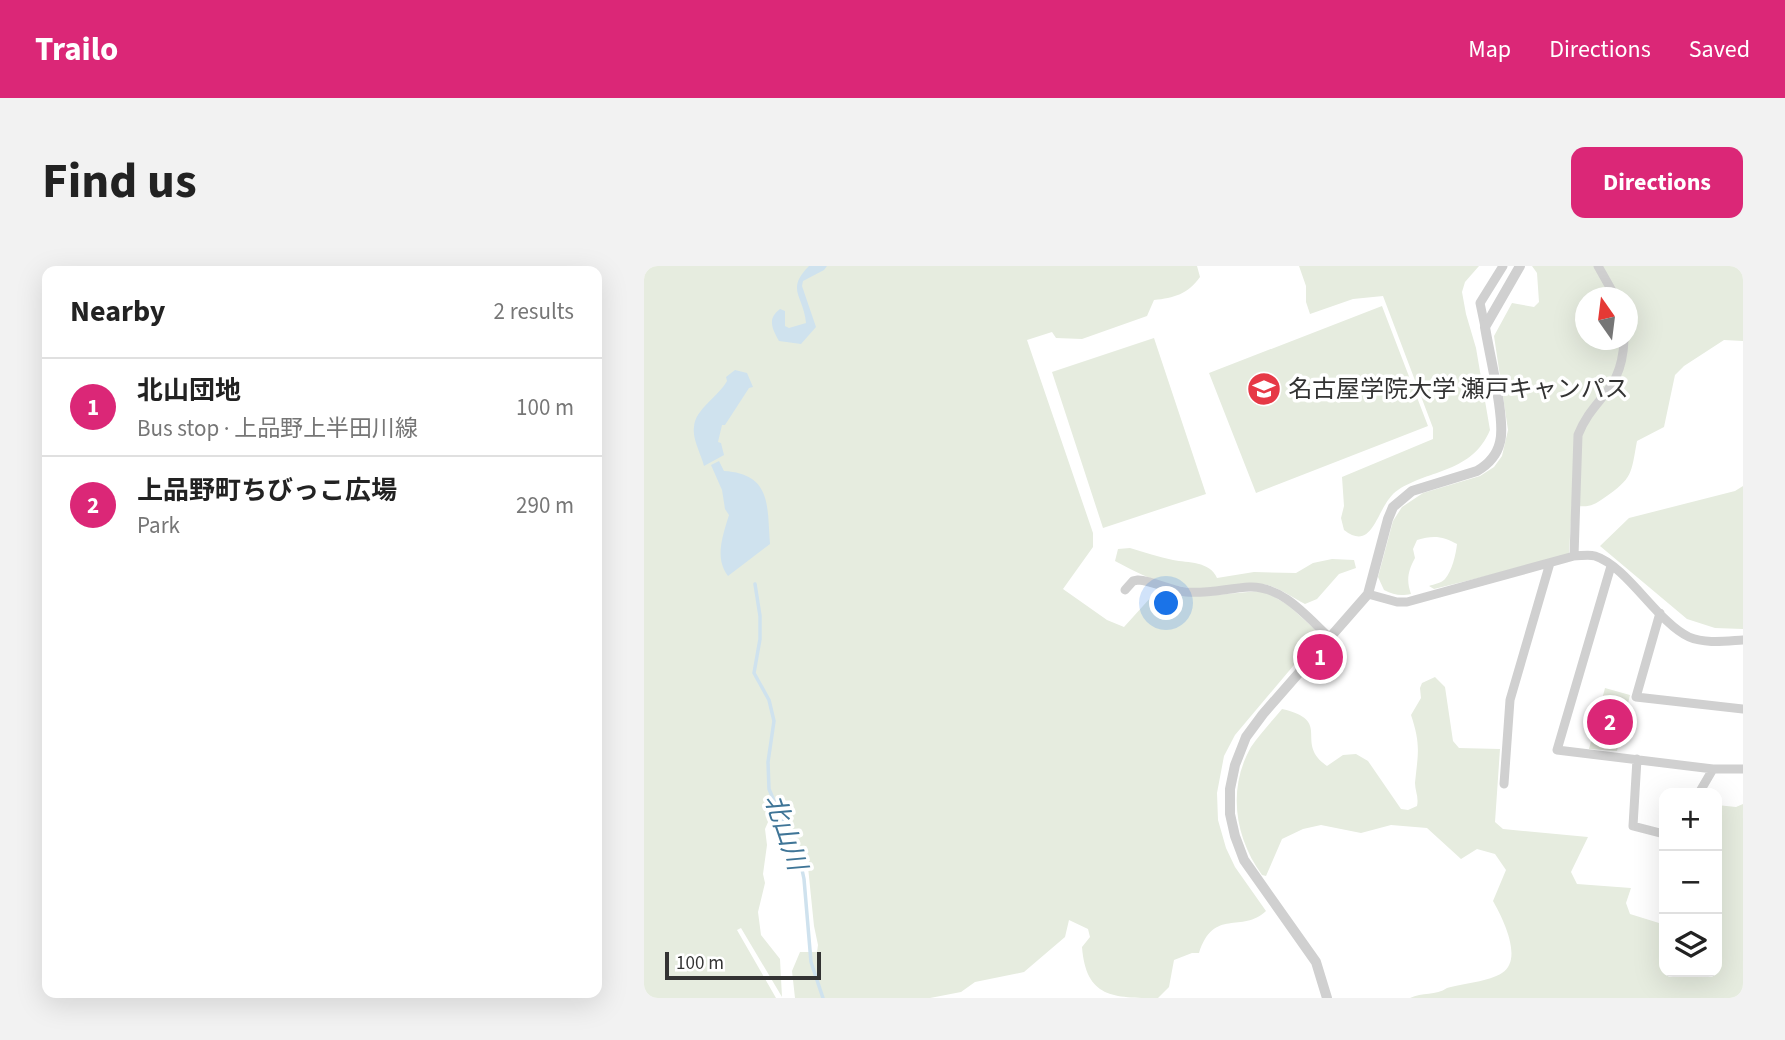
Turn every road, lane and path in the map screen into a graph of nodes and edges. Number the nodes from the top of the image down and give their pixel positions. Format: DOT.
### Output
graph roads {
  1 [pos="1503,266"];
  2 [pos="1598,266"];
  3 [pos="1516,267"];
  4 [pos="1610,287"];
  5 [pos="1485,327"];
  6 [pos="1623,350"];
  7 [pos="1574,556"];
  8 [pos="1550,563"];
  9 [pos="1611,566"];
  10 [pos="1125,590"];
  11 [pos="1368,593"];
  12 [pos="1660,613"];
  13 [pos="1331,638"];
  14 [pos="1743,640"];
  15 [pos="1743,709"];
  16 [pos="1637,759"];
  17 [pos="1713,769"];
  18 [pos="1743,769"];
  19 [pos="1504,784"];
  20 [pos="1702,788"];
  21 [pos="1659,833"];
  22 [pos="1327,998"];
  1 -- 5 [label="street"];
  2 -- 4 [label="street"];
  3 -- 5 [label="street"];
  5 -- 11 [label="street"];
  6 -- 7 [label="street"];
  7 -- 8 [label="street"];
  7 -- 9 [label="street"];
  8 -- 11 [label="street"];
  8 -- 19 [label="street"];
  9 -- 12 [label="street"];
  9 -- 16 [label="street"];
  10 -- 13 [label="street"];
  11 -- 13 [label="street"];
  12 -- 14 [label="street"];
  12 -- 15 [label="street"];
  13 -- 22 [label="street"];
  16 -- 17 [label="street"];
  16 -- 21 [label="street"];
  17 -- 18 [label="street"];
  17 -- 20 [label="street"];
}
